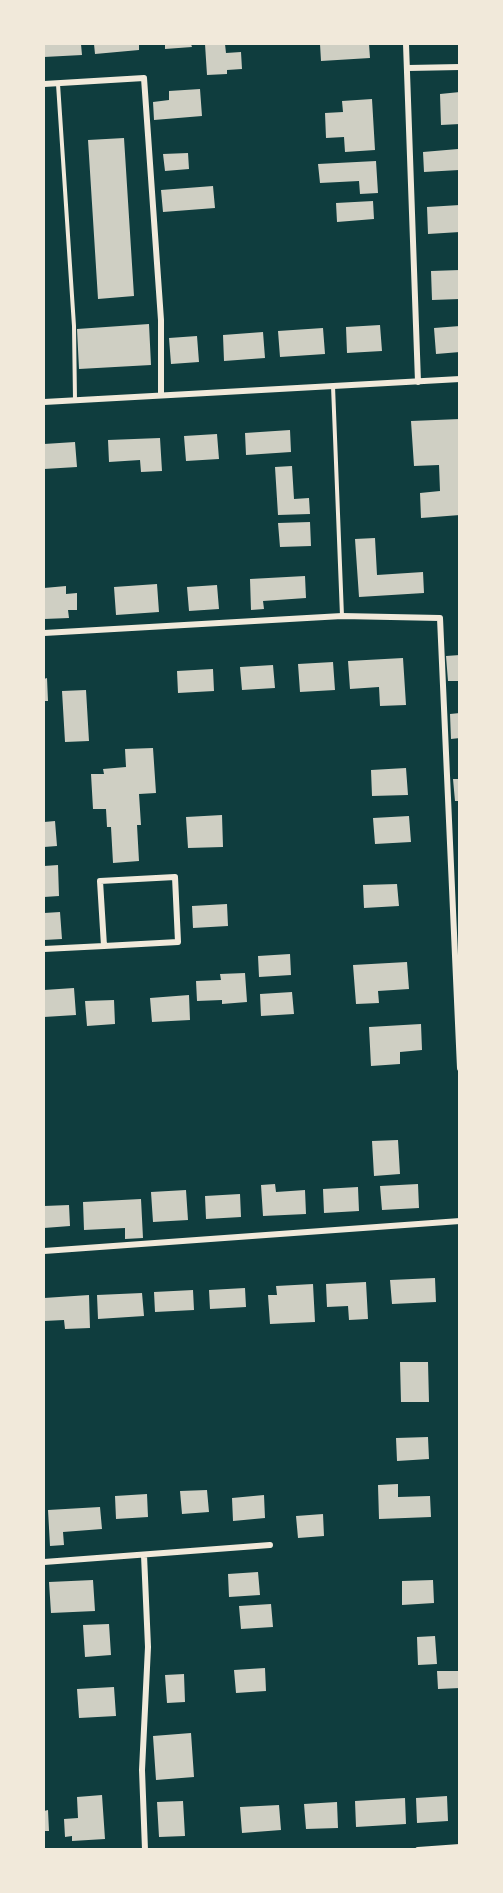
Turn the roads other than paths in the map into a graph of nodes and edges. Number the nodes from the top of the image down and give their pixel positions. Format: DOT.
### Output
graph roads {
  1 [pos="406,44"];
  2 [pos="459,67"];
  3 [pos="408,68"];
  4 [pos="44,84"];
  5 [pos="58,84"];
  6 [pos="459,379"];
  7 [pos="418,381"];
  8 [pos="333,386"];
  9 [pos="161,395"];
  10 [pos="75,400"];
  11 [pos="44,402"];
  12 [pos="342,616"];
  13 [pos="44,633"];
  14 [pos="456,929"];
  15 [pos="104,946"];
  16 [pos="44,949"];
  17 [pos="459,1068"];
  18 [pos="459,1221"];
  19 [pos="44,1251"];
  20 [pos="270,1545"];
  21 [pos="144,1554"];
  22 [pos="44,1562"];
  23 [pos="457,1848"];
  24 [pos="145,1850"];
  25 [pos="418,1850"];
  1 -- 3 [label="street"];
  2 -- 3 [label="street"];
  3 -- 7 [label="street"];
  4 -- 5 [label="street"];
  5 -- 9 [label="street"];
  5 -- 10 [label="lane"];
  6 -- 7 [label="street"];
  7 -- 8 [label="street"];
  8 -- 9 [label="street"];
  8 -- 12 [label="lane"];
  9 -- 10 [label="street"];
  10 -- 11 [label="street"];
  12 -- 13 [label="street"];
  12 -- 14 [label="street"];
  14 -- 17 [label="street"];
  15 -- 15 [label="street"];
  15 -- 16 [label="street"];
  18 -- 19 [label="street"];
  20 -- 21 [label="street"];
  21 -- 22 [label="street"];
  21 -- 24 [label="street"];
  23 -- 25 [label="street"];
}
